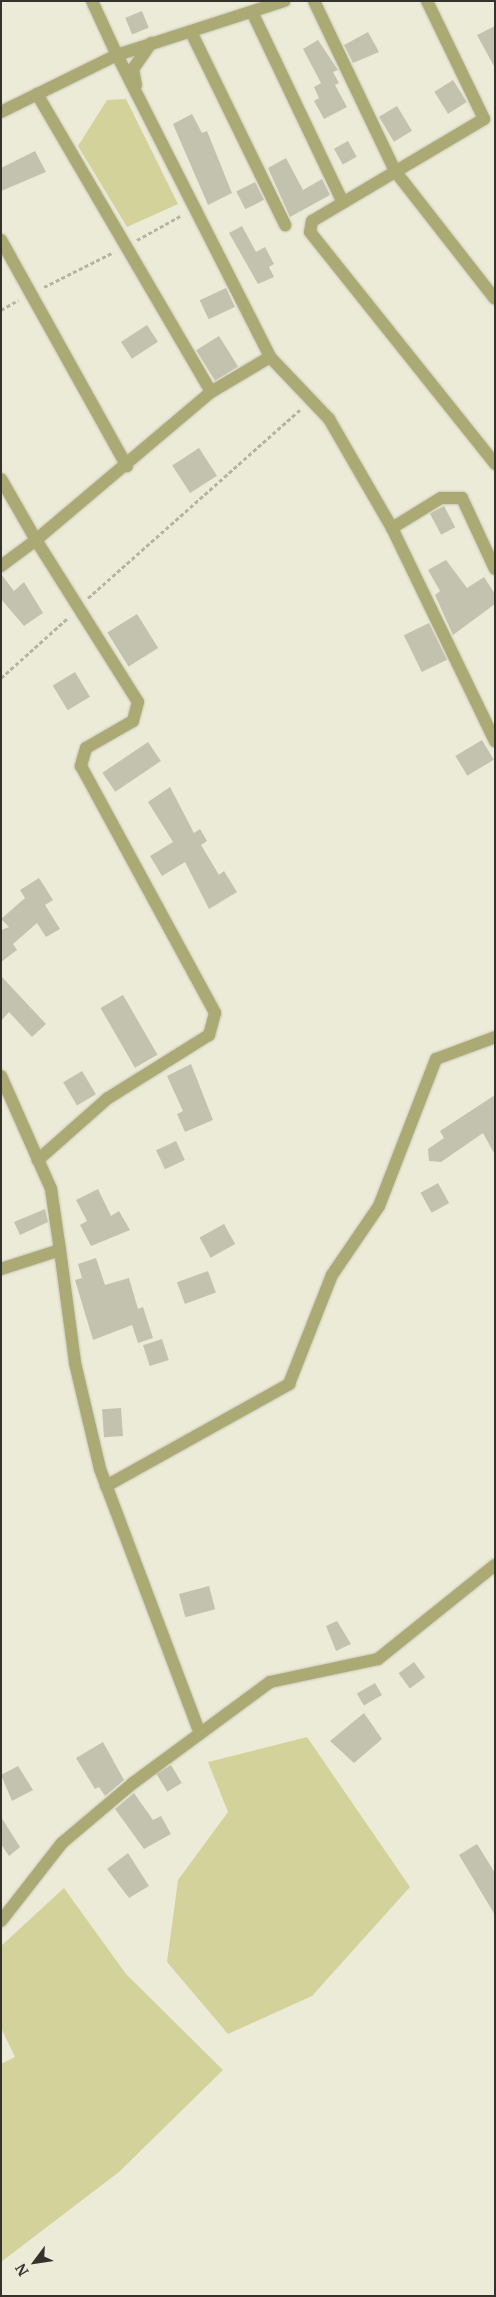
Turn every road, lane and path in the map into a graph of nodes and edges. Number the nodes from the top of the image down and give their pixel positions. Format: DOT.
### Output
graph roads {
  1 [pos="92,1"];
  2 [pos="284,1"];
  3 [pos="314,1"];
  4 [pos="428,1"];
  5 [pos="253,14"];
  6 [pos="191,32"];
  7 [pos="152,42"];
  8 [pos="116,55"];
  9 [pos="37,94"];
  10 [pos="141,104"];
  11 [pos="1,112"];
  12 [pos="489,117"];
  13 [pos="395,171"];
  14 [pos="343,204"];
  15 [pos="194,209"];
  16 [pos="285,225"];
  17 [pos="1,240"];
  18 [pos="125,246"];
  19 [pos="30,294"];
  20 [pos="495,299"];
  21 [pos="1,310"];
  22 [pos="270,357"];
  23 [pos="211,392"];
  24 [pos="310,401"];
  25 [pos="495,464"];
  26 [pos="127,466"];
  27 [pos="1,479"];
  28 [pos="392,528"];
  29 [pos="36,540"];
  30 [pos="1,566"];
  31 [pos="495,568"];
  32 [pos="80,606"];
  33 [pos="1,678"];
  34 [pos="495,741"];
  35 [pos="495,1037"];
  36 [pos="1,1076"];
  37 [pos="38,1160"];
  38 [pos="60,1250"];
  39 [pos="1,1269"];
  40 [pos="106,1486"];
  41 [pos="495,1565"];
  42 [pos="200,1733"];
  43 [pos="1,1921"];
  1 -- 8 [label="street"];
  2 -- 5 [label="street"];
  3 -- 13 [label="street"];
  4 -- 12 [label="street"];
  5 -- 6 [label="street"];
  5 -- 14 [label="street"];
  6 -- 7 [label="street"];
  6 -- 16 [label="street"];
  7 -- 8 [label="street"];
  7 -- 10 [label="street"];
  8 -- 9 [label="street"];
  8 -- 10 [label="street"];
  9 -- 11 [label="street"];
  9 -- 18 [label="street"];
  10 -- 15 [label="street"];
  12 -- 13 [label="street"];
  13 -- 14 [label="street"];
  13 -- 20 [label="street"];
  14 -- 25 [label="street"];
  15 -- 18 [label="path"];
  15 -- 22 [label="street"];
  17 -- 19 [label="street"];
  18 -- 19 [label="path"];
  18 -- 23 [label="street"];
  19 -- 21 [label="path"];
  19 -- 26 [label="street"];
  22 -- 23 [label="street"];
  22 -- 24 [label="street"];
  23 -- 26 [label="street"];
  24 -- 28 [label="street"];
  24 -- 32 [label="path"];
  26 -- 29 [label="street"];
  27 -- 29 [label="street"];
  28 -- 31 [label="street"];
  28 -- 34 [label="street"];
  29 -- 30 [label="street"];
  29 -- 32 [label="street"];
  32 -- 33 [label="path"];
  32 -- 37 [label="street"];
  35 -- 40 [label="street"];
  36 -- 37 [label="street"];
  37 -- 38 [label="street"];
  38 -- 39 [label="street"];
  38 -- 40 [label="street"];
  40 -- 42 [label="street"];
  41 -- 42 [label="street"];
  42 -- 43 [label="street"];
}
